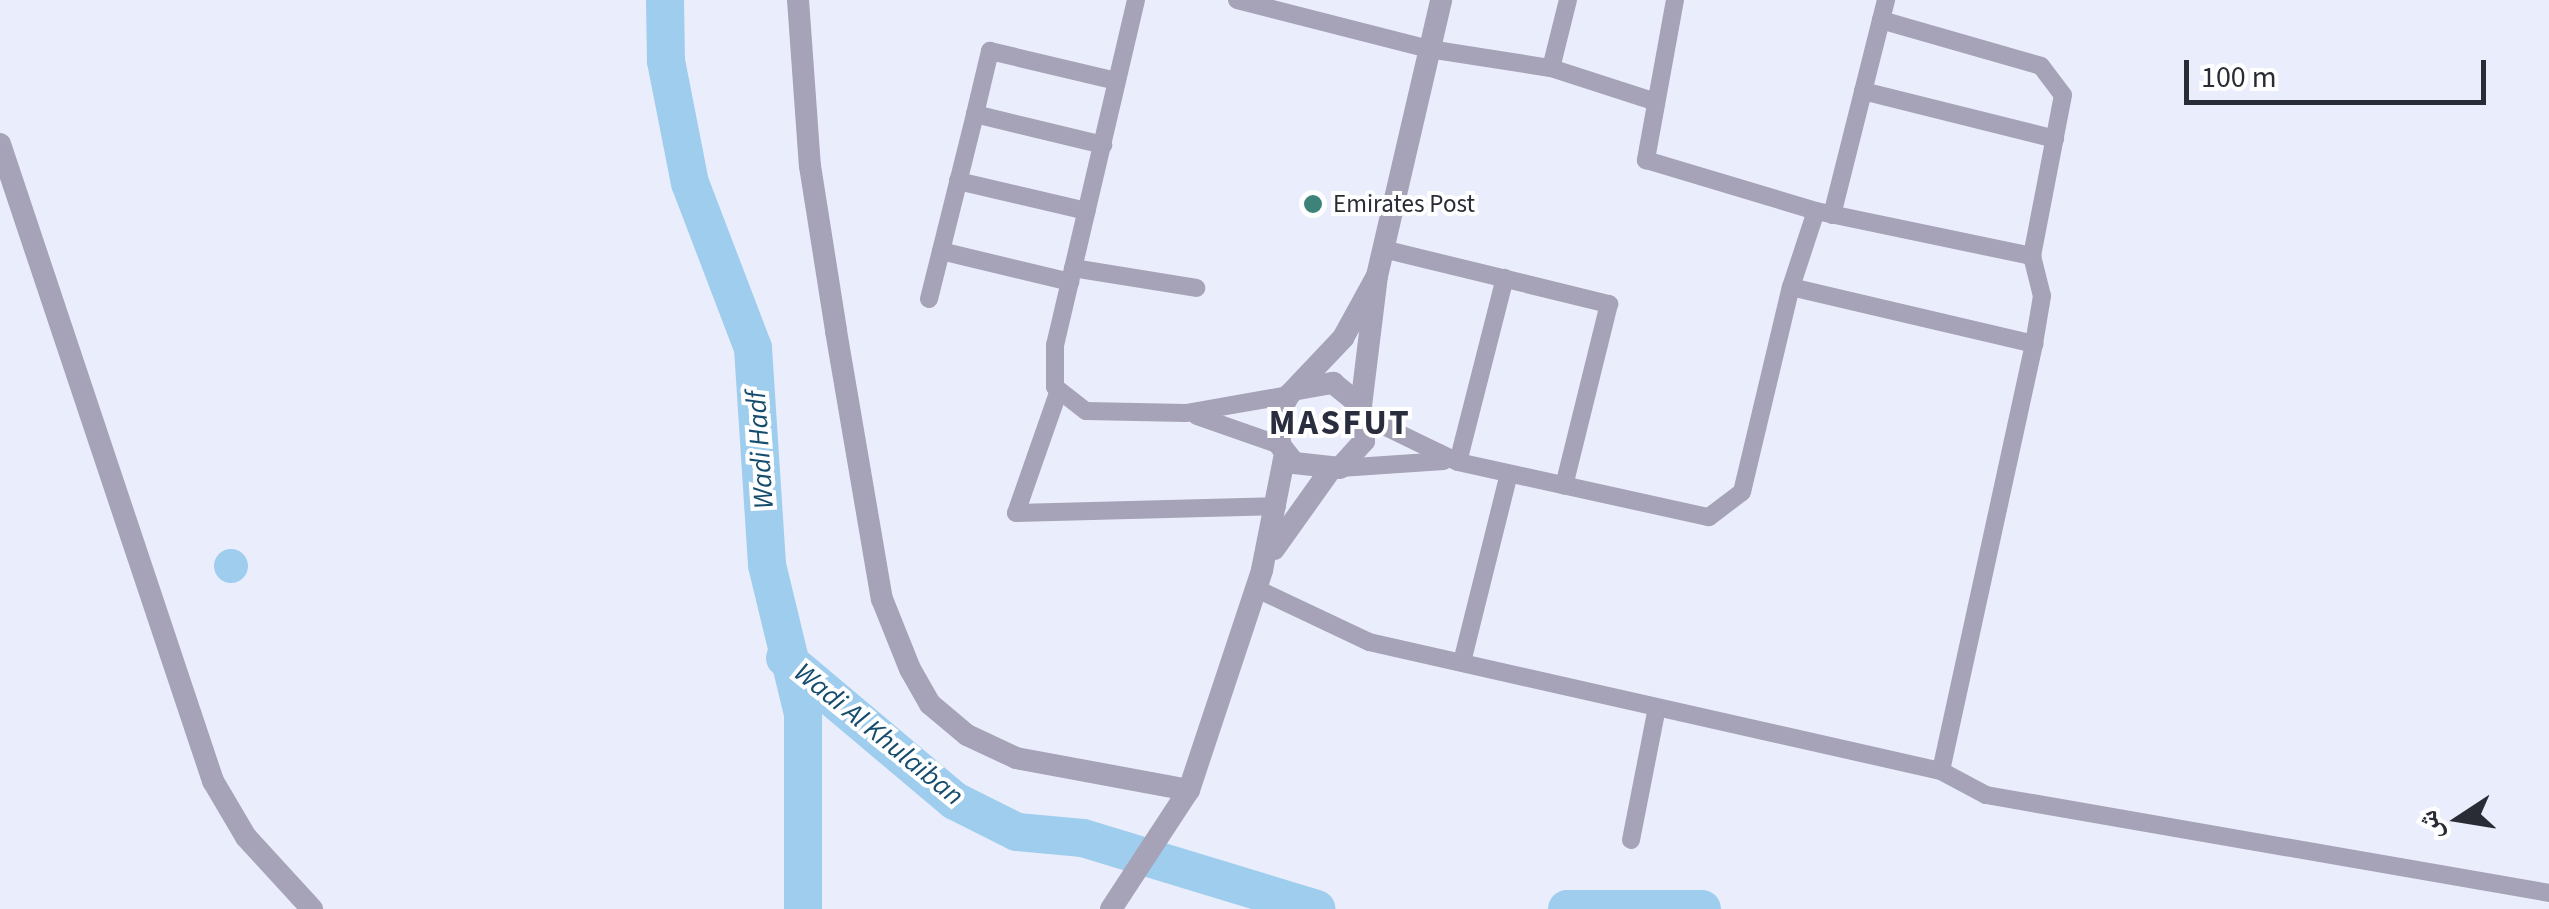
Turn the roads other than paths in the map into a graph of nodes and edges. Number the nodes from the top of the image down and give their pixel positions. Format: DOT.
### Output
graph roads {
  1 [pos="798,0"];
  2 [pos="1136,0"];
  3 [pos="1237,0"];
  4 [pos="1441,0"];
  5 [pos="1568,0"];
  6 [pos="1675,0"];
  7 [pos="1886,0"];
  8 [pos="1274,5"];
  9 [pos="1881,20"];
  10 [pos="1429,49"];
  11 [pos="1551,68"];
  12 [pos="1118,81"];
  13 [pos="1863,90"];
  14 [pos="1650,100"];
  15 [pos="975,114"];
  16 [pos="2055,140"];
  17 [pos="0,144"];
  18 [pos="1102,145"];
  19 [pos="958,180"];
  20 [pos="1087,212"];
  21 [pos="1824,213"];
  22 [pos="1384,248"];
  23 [pos="940,251"];
  24 [pos="2032,256"];
  25 [pos="1071,275"];
  26 [pos="1377,276"];
  27 [pos="1505,278"];
  28 [pos="1196,288"];
  29 [pos="1791,288"];
  30 [pos="928,299"];
  31 [pos="2034,344"];
  32 [pos="1294,392"];
  33 [pos="1058,394"];
  34 [pos="1363,411"];
  35 [pos="1186,414"];
  36 [pos="1283,449"];
  37 [pos="1458,462"];
  38 [pos="1334,470"];
  39 [pos="1509,474"];
  40 [pos="1564,486"];
  41 [pos="1277,506"];
  42 [pos="1259,579"];
  43 [pos="1462,662"];
  44 [pos="1658,708"];
  45 [pos="1941,771"];
  46 [pos="1189,790"];
  47 [pos="1630,840"];
  48 [pos="2549,893"];
  49 [pos="312,909"];
  50 [pos="1111,909"];
  1 -- 46 [label="street"];
  2 -- 12 [label="street"];
  3 -- 8 [label="street"];
  4 -- 10 [label="street"];
  5 -- 11 [label="street"];
  6 -- 14 [label="street"];
  7 -- 9 [label="street"];
  8 -- 10 [label="street"];
  9 -- 13 [label="street"];
  9 -- 16 [label="street"];
  10 -- 11 [label="street"];
  10 -- 22 [label="street"];
  11 -- 14 [label="street"];
  12 -- 15 [label="street"];
  12 -- 18 [label="street"];
  13 -- 16 [label="street"];
  13 -- 21 [label="street"];
  14 -- 21 [label="street"];
  15 -- 18 [label="street"];
  15 -- 19 [label="street"];
  16 -- 24 [label="street"];
  17 -- 49 [label="street"];
  18 -- 20 [label="street"];
  19 -- 20 [label="street"];
  19 -- 23 [label="street"];
  20 -- 25 [label="street"];
  21 -- 24 [label="street"];
  21 -- 29 [label="street"];
  22 -- 26 [label="street"];
  22 -- 27 [label="street"];
  23 -- 25 [label="street"];
  23 -- 30 [label="street"];
  24 -- 31 [label="street"];
  25 -- 28 [label="street"];
  25 -- 33 [label="street"];
  26 -- 32 [label="street"];
  26 -- 34 [label="street"];
  27 -- 37 [label="street"];
  27 -- 40 [label="street"];
  29 -- 31 [label="street"];
  29 -- 40 [label="street"];
  31 -- 45 [label="street"];
  32 -- 34 [label="street"];
  32 -- 35 [label="street"];
  32 -- 36 [label="street"];
  33 -- 35 [label="street"];
  33 -- 41 [label="street"];
  34 -- 37 [label="street"];
  34 -- 38 [label="street"];
  35 -- 36 [label="street"];
  36 -- 38 [label="street"];
  36 -- 41 [label="street"];
  37 -- 38 [label="street"];
  37 -- 39 [label="street"];
  38 -- 42 [label="street"];
  39 -- 40 [label="street"];
  39 -- 43 [label="street"];
  41 -- 42 [label="street"];
  42 -- 43 [label="street"];
  42 -- 46 [label="street"];
  43 -- 44 [label="street"];
  44 -- 45 [label="street"];
  44 -- 47 [label="street"];
  45 -- 48 [label="street"];
  46 -- 50 [label="street"];
}
